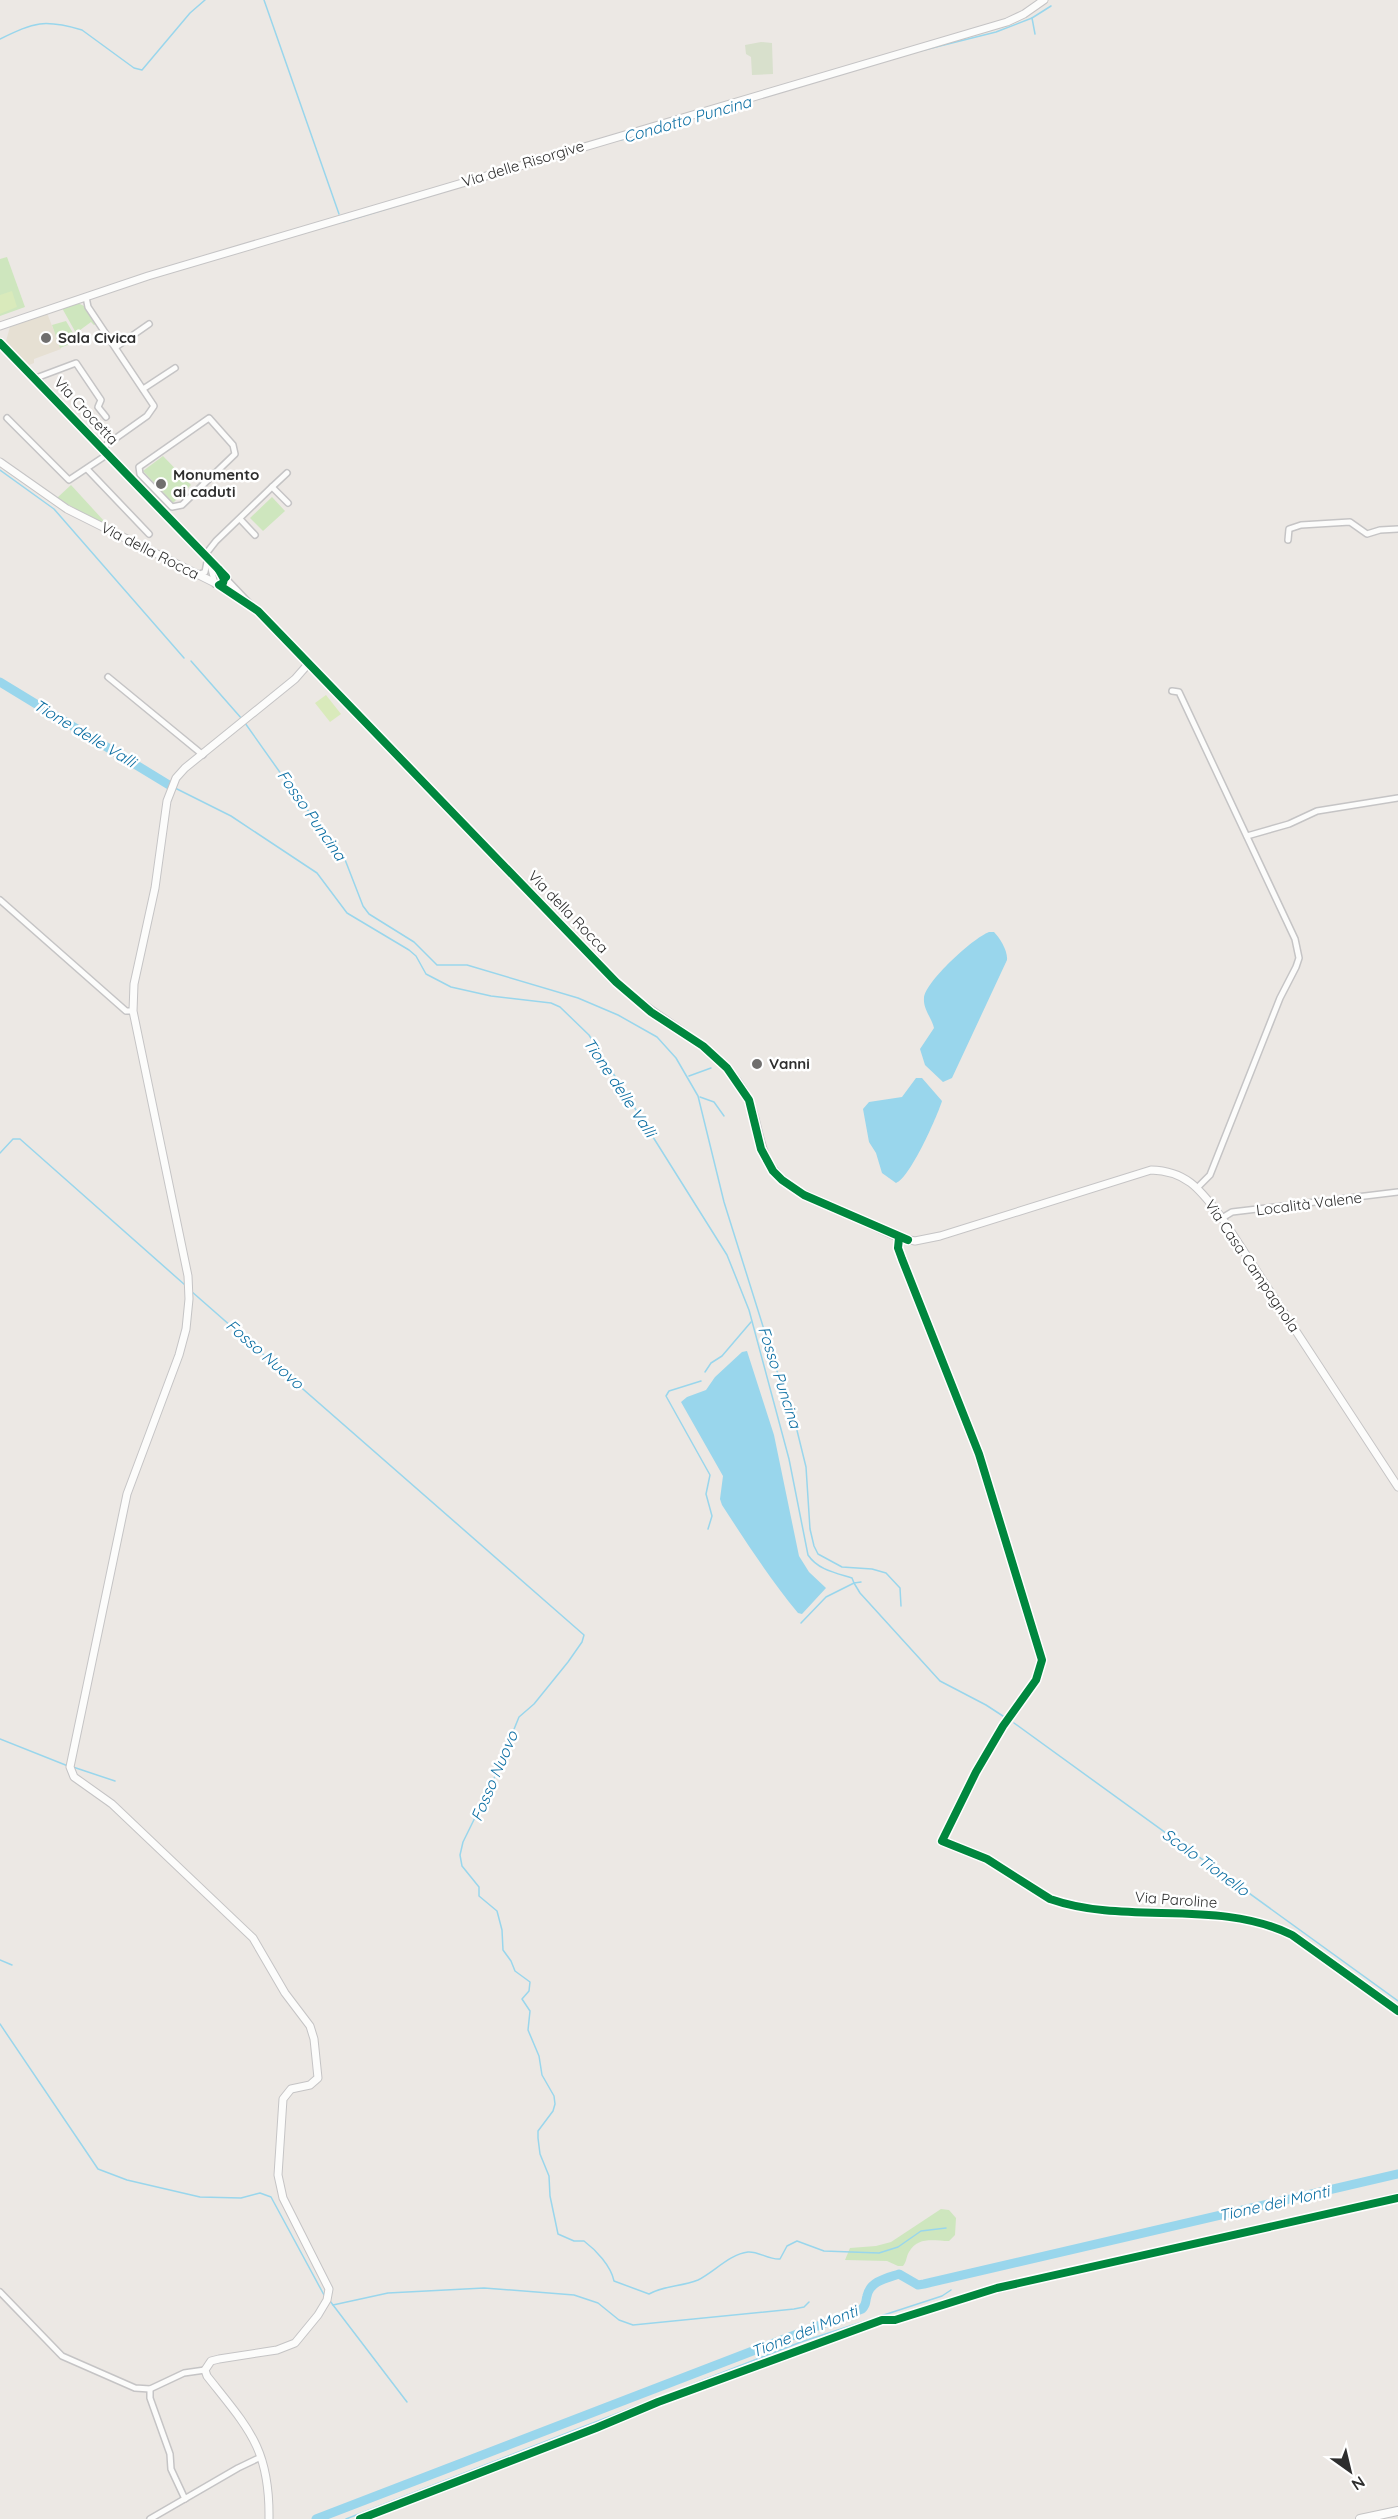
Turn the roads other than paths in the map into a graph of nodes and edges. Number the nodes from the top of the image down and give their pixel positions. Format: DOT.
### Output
graph roads {
  1 [pos="1044,0"];
  2 [pos="86,297"];
  3 [pos="149,324"];
  4 [pos="0,326"];
  5 [pos="0,343"];
  6 [pos="116,346"];
  7 [pos="175,368"];
  8 [pos="36,378"];
  9 [pos="143,389"];
  10 [pos="106,417"];
  11 [pos="7,418"];
  12 [pos="102,448"];
  13 [pos="108,454"];
  14 [pos="0,462"];
  15 [pos="87,469"];
  16 [pos="287,473"];
  17 [pos="272,487"];
  18 [pos="156,491"];
  19 [pos="150,498"];
  20 [pos="288,503"];
  21 [pos="240,519"];
  22 [pos="1398,529"];
  23 [pos="149,534"];
  24 [pos="255,535"];
  25 [pos="1288,540"];
  26 [pos="216,541"];
  27 [pos="200,549"];
  28 [pos="206,556"];
  29 [pos="219,570"];
  30 [pos="196,575"];
  31 [pos="217,584"];
  32 [pos="252,606"];
  33 [pos="309,663"];
  34 [pos="108,677"];
  35 [pos="1172,691"];
  36 [pos="203,755"];
  37 [pos="1398,798"];
  38 [pos="1247,836"];
  39 [pos="0,900"];
  40 [pos="133,1011"];
  41 [pos="1198,1187"];
  42 [pos="1398,1192"];
  43 [pos="1222,1218"];
  44 [pos="899,1238"];
  45 [pos="1398,1487"];
  46 [pos="942,1841"];
  47 [pos="1398,2011"];
  48 [pos="0,2292"];
  49 [pos="205,2370"];
  50 [pos="150,2389"];
  51 [pos="261,2457"];
  52 [pos="185,2499"];
  53 [pos="1398,2511"];
  54 [pos="150,2519"];
  55 [pos="269,2519"];
  56 [pos="1360,2519"];
  1 -- 2 [label="street, Via delle Risorgive"];
  2 -- 4 [label="street, Via delle Risorgive"];
  2 -- 6 [label="street"];
  3 -- 6 [label="street"];
  5 -- 8 [label="street, Via Crocetta"];
  6 -- 9 [label="street"];
  7 -- 9 [label="street"];
  8 -- 10 [label="street, Via Crocetta"];
  8 -- 12 [label="street, Via Crocetta"];
  9 -- 12 [label="street"];
  11 -- 15 [label="street"];
  12 -- 13 [label="street, Via Crocetta"];
  13 -- 15 [label="street"];
  13 -- 19 [label="street, Via Crocetta"];
  14 -- 30 [label="street, Via della Rocca"];
  15 -- 23 [label="street"];
  16 -- 17 [label="street"];
  17 -- 20 [label="street"];
  17 -- 21 [label="street"];
  18 -- 18 [label="street"];
  18 -- 19 [label="street"];
  19 -- 27 [label="street, Via Crocetta"];
  21 -- 24 [label="street"];
  21 -- 26 [label="street"];
  22 -- 25 [label="street"];
  26 -- 27 [label="street"];
  26 -- 28 [label="street"];
  27 -- 28 [label="street, Via Crocetta"];
  28 -- 29 [label="street, Via Crocetta"];
  28 -- 30 [label="street"];
  28 -- 31 [label="street, Via Crocetta"];
  29 -- 31 [label="street"];
  29 -- 32 [label="street, Via Crocetta"];
  30 -- 31 [label="street, Via della Rocca"];
  31 -- 32 [label="street, Via della Rocca"];
  32 -- 33 [label="street, Via della Rocca"];
  33 -- 36 [label="street"];
  33 -- 44 [label="street, Via della Rocca"];
  34 -- 36 [label="street"];
  35 -- 38 [label="street"];
  36 -- 40 [label="street"];
  37 -- 38 [label="street"];
  38 -- 41 [label="street"];
  39 -- 40 [label="street"];
  40 -- 49 [label="street"];
  41 -- 43 [label="street, Via Casa Campagnola"];
  41 -- 44 [label="street, Via Casa Campagnola"];
  42 -- 43 [label="street, Località Valene"];
  43 -- 45 [label="street, Via Casa Campagnola"];
  46 -- 47 [label="street, Via Paroline"];
  48 -- 50 [label="street"];
  49 -- 50 [label="street"];
  49 -- 51 [label="street"];
  50 -- 52 [label="street"];
  51 -- 52 [label="street"];
  51 -- 55 [label="street"];
  52 -- 54 [label="street"];
  53 -- 56 [label="main road"];
}
